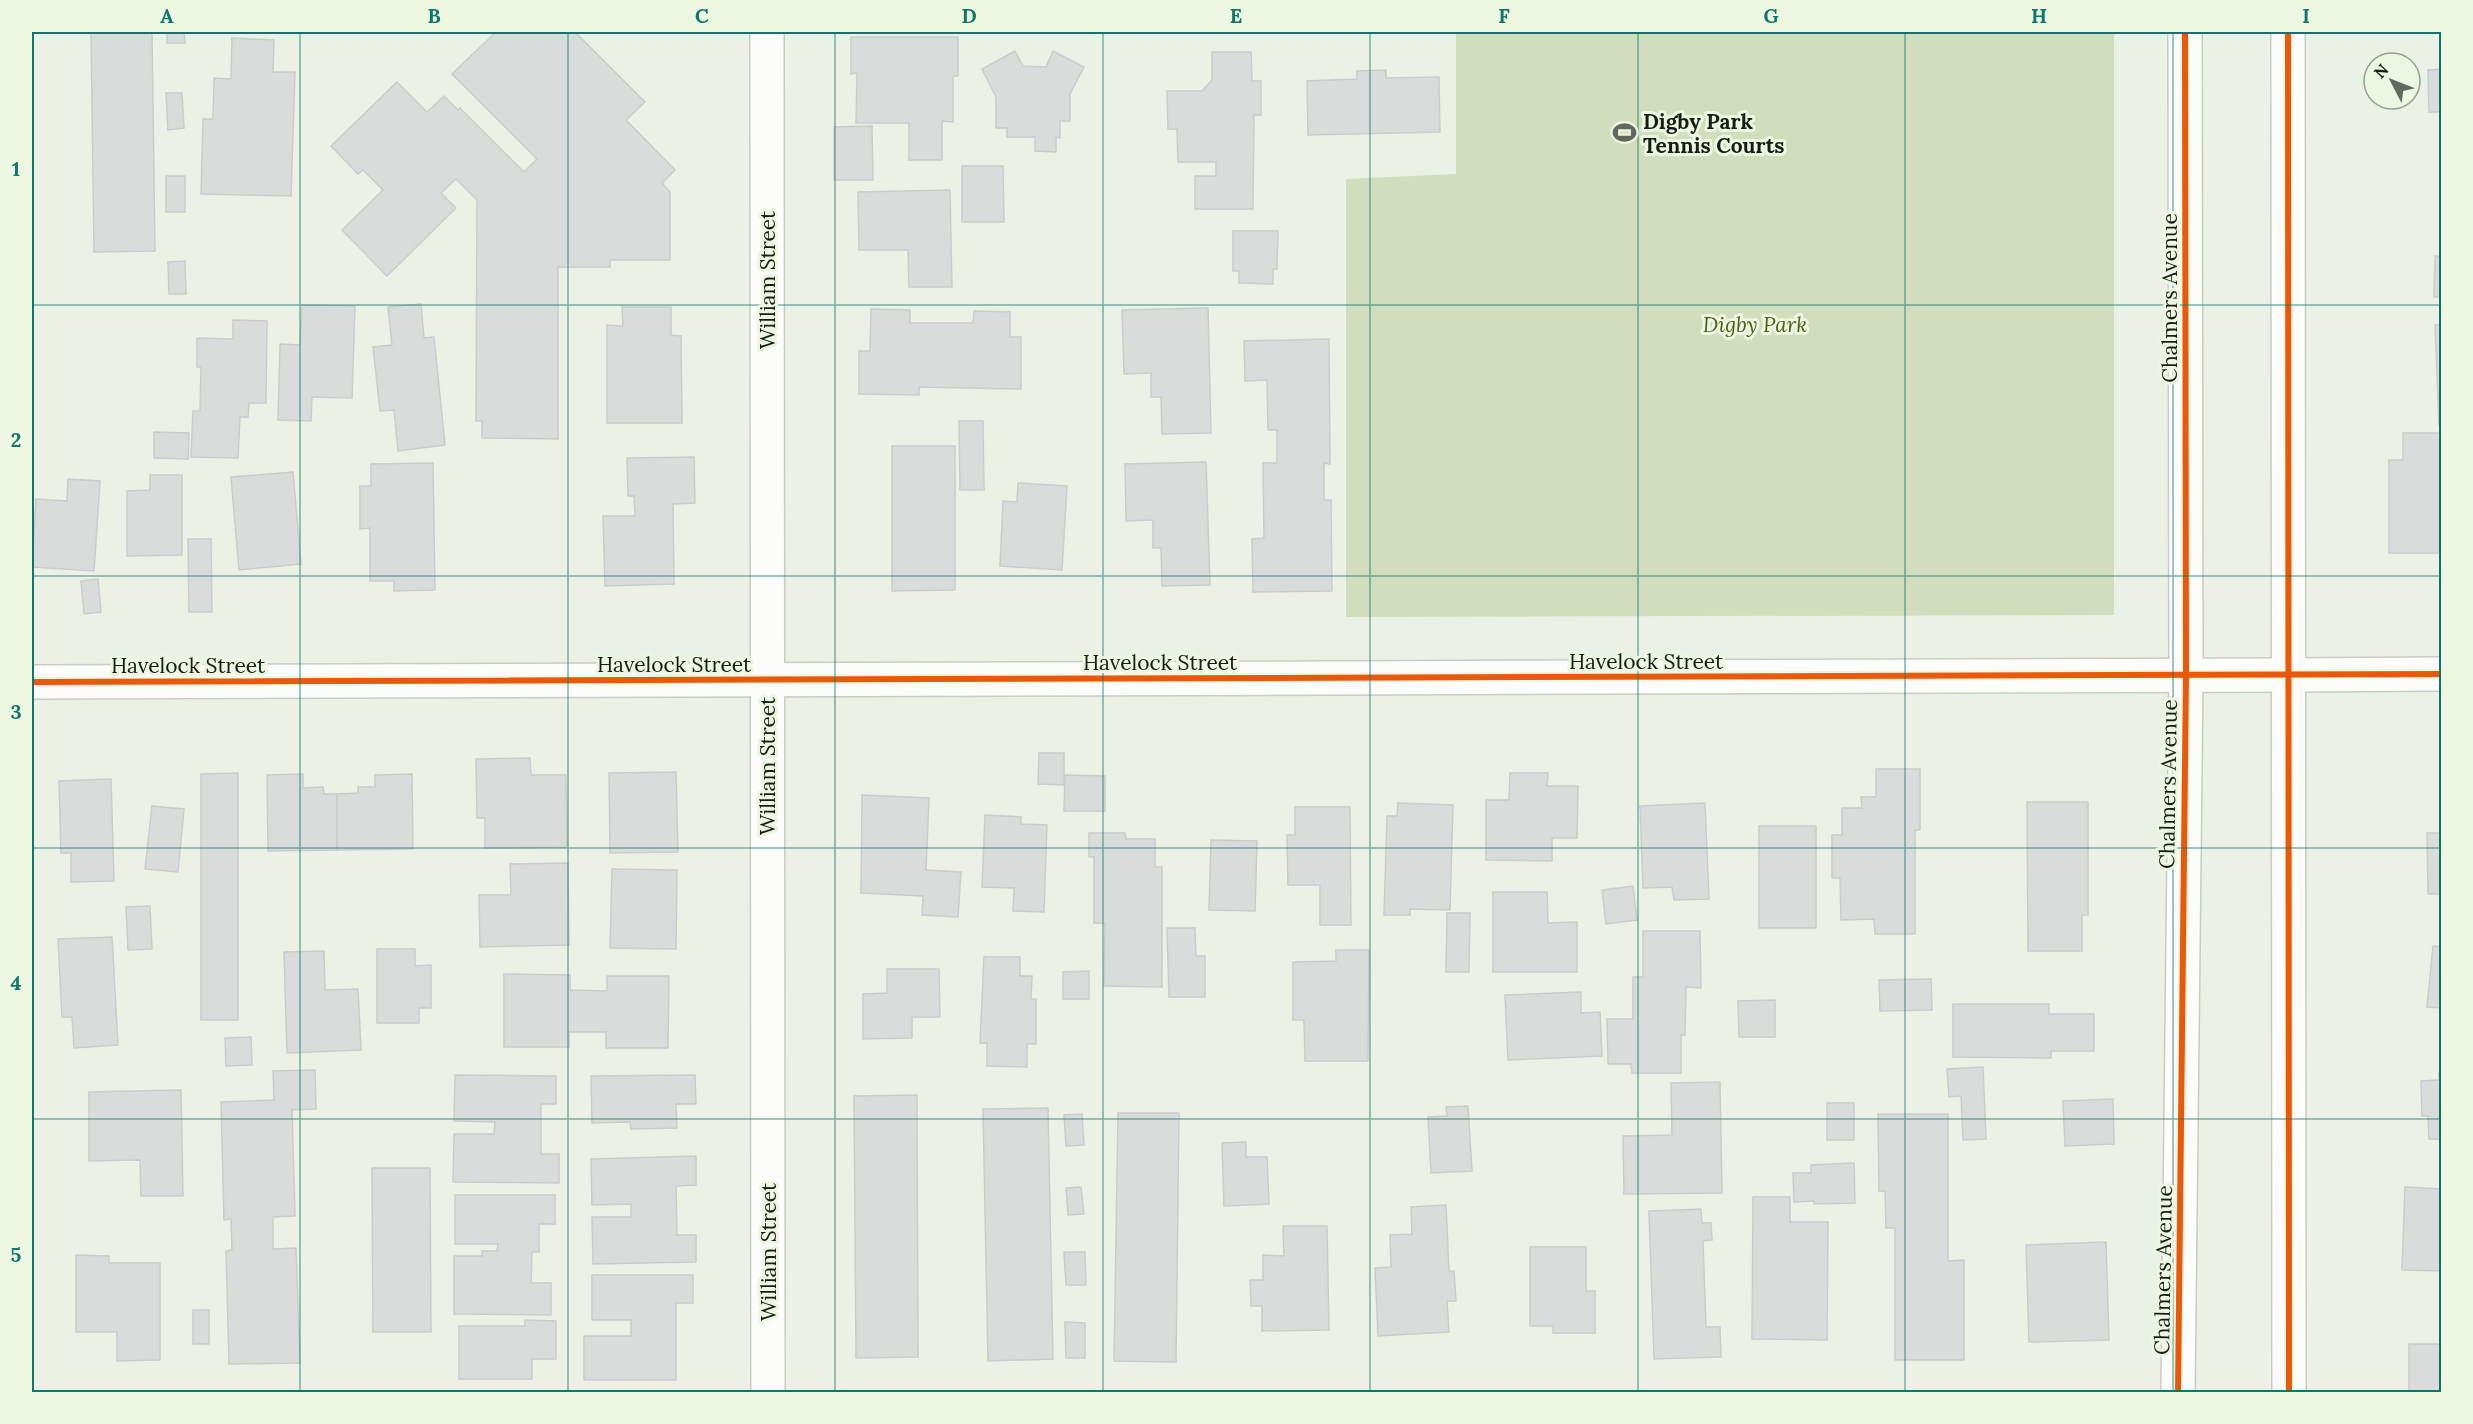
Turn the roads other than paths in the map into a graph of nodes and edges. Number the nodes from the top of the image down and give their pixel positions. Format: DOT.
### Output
graph roads {
  1 [pos="767,32"];
  2 [pos="2185,32"];
  3 [pos="2288,32"];
  4 [pos="2442,674"];
  5 [pos="2288,675"];
  6 [pos="2186,676"];
  7 [pos="767,680"];
  8 [pos="32,682"];
  9 [pos="768,1392"];
  10 [pos="2178,1392"];
  11 [pos="2289,1392"];
  1 -- 7 [label="street, William Street"];
  2 -- 6 [label="street, Chalmers Avenue"];
  3 -- 5 [label="street"];
  4 -- 5 [label="street, Havelock Street"];
  5 -- 6 [label="street, Havelock Street"];
  5 -- 11 [label="street"];
  6 -- 7 [label="street, Havelock Street"];
  6 -- 10 [label="street, Chalmers Avenue"];
  7 -- 8 [label="street, Havelock Street"];
  7 -- 9 [label="street, William Street"];
}
